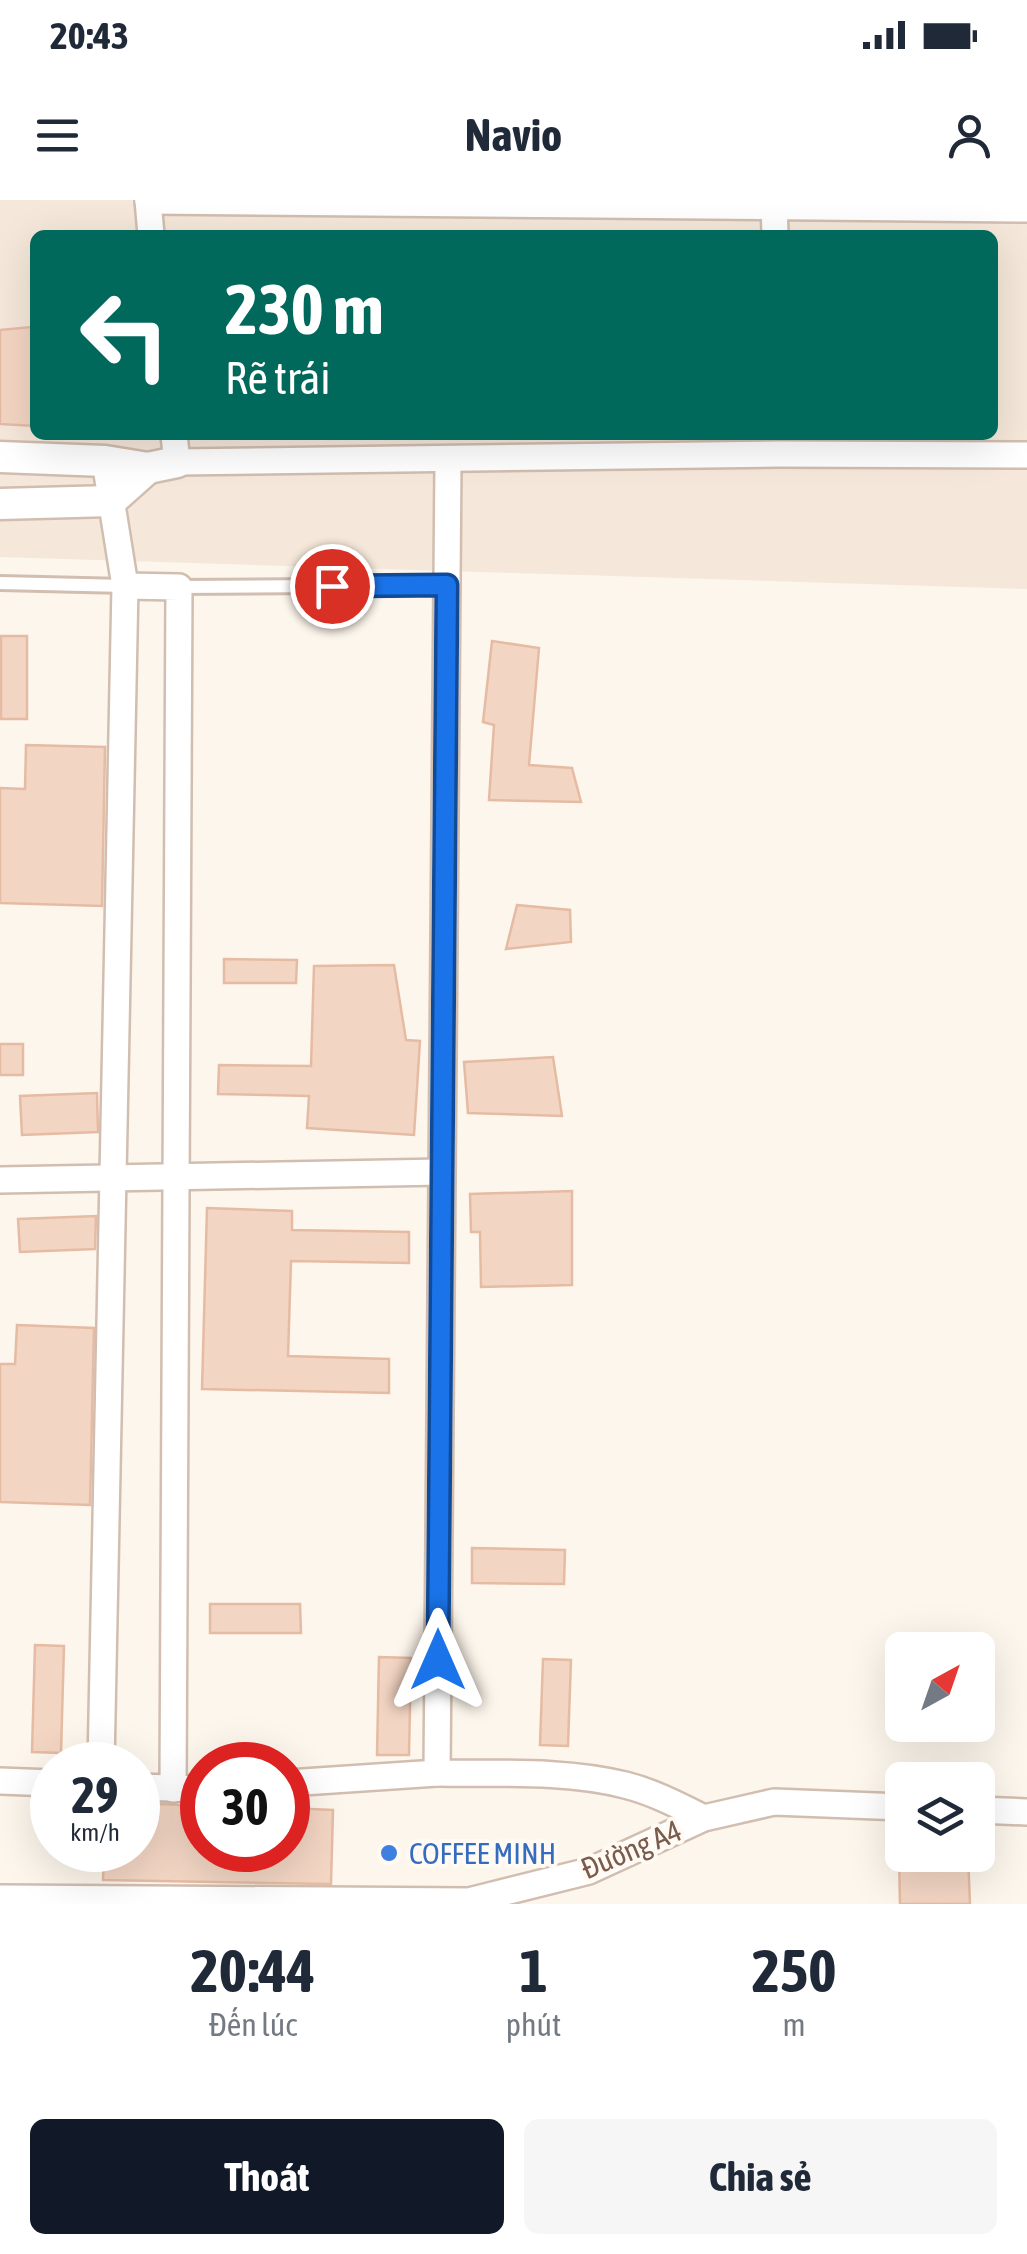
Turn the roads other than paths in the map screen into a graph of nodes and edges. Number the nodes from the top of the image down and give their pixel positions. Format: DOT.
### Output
graph roads {
  1 [pos="148,201"];
  2 [pos="774,204"];
  3 [pos="1027,209"];
  4 [pos="151,230"];
  5 [pos="775,230"];
  6 [pos="779,444"];
  7 [pos="166,455"];
  8 [pos="0,456"];
  9 [pos="1027,456"];
  10 [pos="105,461"];
  11 [pos="448,461"];
  12 [pos="111,502"];
  13 [pos="0,504"];
  14 [pos="0,583"];
  15 [pos="447,585"];
  16 [pos="125,586"];
  17 [pos="179,587"];
  18 [pos="442,1172"];
  19 [pos="176,1176"];
  20 [pos="0,1180"];
  21 [pos="112,1181"];
  22 [pos="101,1742"];
  23 [pos="437,1773"];
  24 [pos="0,1781"];
  25 [pos="30,1782"];
  26 [pos="310,1782"];
  27 [pos="160,1788"];
  28 [pos="172,1789"];
  29 [pos="180,1789"];
  30 [pos="885,1806"];
  31 [pos="995,1811"];
  32 [pos="1027,1812"];
  33 [pos="704,1818"];
  34 [pos="0,1898"];
  1 -- 2 [label="street"];
  1 -- 4 [label="street"];
  2 -- 3 [label="street"];
  2 -- 5 [label="street"];
  6 -- 9 [label="street"];
  6 -- 11 [label="street"];
  7 -- 10 [label="street"];
  7 -- 11 [label="street"];
  7 -- 12 [label="street"];
  8 -- 10 [label="street"];
  10 -- 12 [label="street"];
  11 -- 15 [label="street"];
  12 -- 13 [label="street"];
  12 -- 16 [label="street"];
  14 -- 16 [label="lane"];
  15 -- 17 [label="lane"];
  15 -- 18 [label="street"];
  16 -- 17 [label="street"];
  16 -- 21 [label="street"];
  17 -- 19 [label="street"];
  18 -- 19 [label="street"];
  18 -- 23 [label="street"];
  19 -- 21 [label="street"];
  19 -- 28 [label="street"];
  20 -- 21 [label="street"];
  21 -- 22 [label="street"];
  23 -- 26 [label="street"];
  23 -- 33 [label="street"];
  24 -- 25 [label="street"];
  27 -- 28 [label="street"];
  28 -- 29 [label="street"];
  30 -- 33 [label="street, Đường A4"];
  31 -- 32 [label="street"];
  33 -- 34 [label="street, Đường A4"];
}
